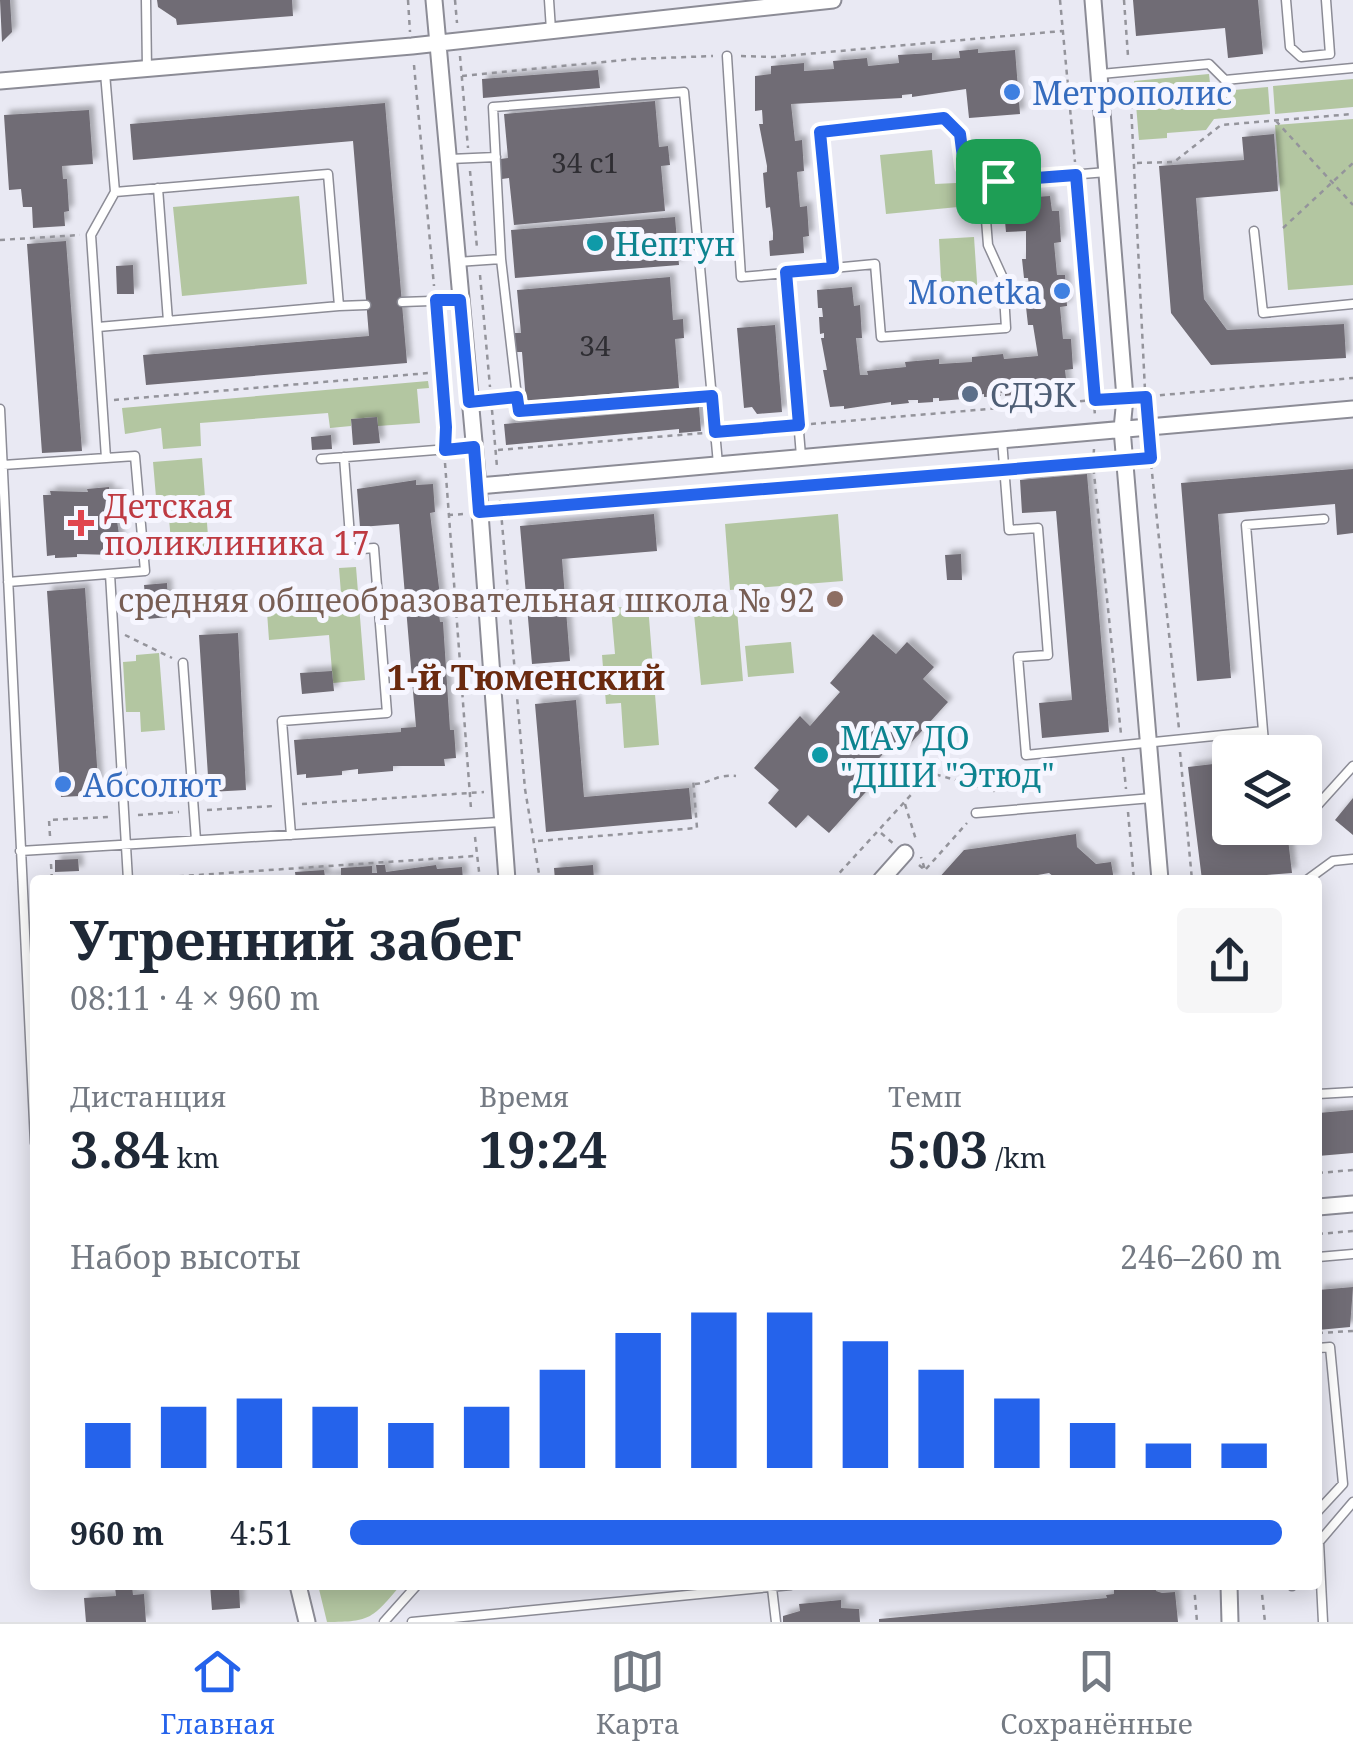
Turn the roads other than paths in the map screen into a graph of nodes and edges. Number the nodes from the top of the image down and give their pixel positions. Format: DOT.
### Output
graph roads {
  1 [pos="146,0"];
  2 [pos="434,0"];
  3 [pos="549,0"];
  4 [pos="833,0"];
  5 [pos="1093,0"];
  6 [pos="1286,0"];
  7 [pos="1326,0"];
  8 [pos="817,1"];
  9 [pos="551,30"];
  10 [pos="439,43"];
  11 [pos="1330,54"];
  12 [pos="727,56"];
  13 [pos="1353,68"];
  14 [pos="147,69"];
  15 [pos="1332,70"];
  16 [pos="104,72"];
  17 [pos="1099,74"];
  18 [pos="0,81"];
  19 [pos="496,156"];
  20 [pos="448,159"];
  21 [pos="1108,172"];
  22 [pos="983,182"];
  23 [pos="158,188"];
  24 [pos="115,192"];
  25 [pos="1254,231"];
  26 [pos="501,259"];
  27 [pos="456,262"];
  28 [pos="833,268"];
  29 [pos="786,272"];
  30 [pos="460,300"];
  31 [pos="402,302"];
  32 [pos="1353,304"];
  33 [pos="366,305"];
  34 [pos="339,306"];
  35 [pos="168,321"];
  36 [pos="98,327"];
  37 [pos="712,396"];
  38 [pos="517,397"];
  39 [pos="469,402"];
  40 [pos="0,409"];
  41 [pos="1353,409"];
  42 [pos="1122,429"];
  43 [pos="1002,440"];
  44 [pos="474,447"];
  45 [pos="344,457"];
  46 [pos="802,457"];
  47 [pos="106,458"];
  48 [pos="320,459"];
  49 [pos="718,464"];
  50 [pos="3,465"];
  51 [pos="478,486"];
  52 [pos="1324,519"];
  53 [pos="110,574"];
  54 [pos="8,582"];
  55 [pos="182,662"];
  56 [pos="1263,731"];
  57 [pos="1263,735"];
  58 [pos="1148,745"];
  59 [pos="1353,766"];
  60 [pos="1152,798"];
  61 [pos="1322,801"];
  62 [pos="976,813"];
  63 [pos="502,822"];
  64 [pos="291,835"];
  65 [pos="196,840"];
  66 [pos="125,845"];
  67 [pos="20,850"];
  68 [pos="904,853"];
  69 [pos="1353,859"];
  70 [pos="128,875"];
  71 [pos="507,875"];
  72 [pos="885,875"];
  73 [pos="1160,875"];
  74 [pos="1313,875"];
  75 [pos="30,1036"];
  76 [pos="1353,1092"];
  77 [pos="1322,1094"];
  78 [pos="1353,1204"];
  79 [pos="1322,1207"];
  80 [pos="1353,1254"];
  81 [pos="1322,1257"];
  82 [pos="1322,1348"];
  83 [pos="1353,1502"];
  84 [pos="1322,1507"];
  85 [pos="1322,1538"];
  86 [pos="299,1590"];
  87 [pos="413,1590"];
  88 [pos="751,1590"];
  89 [pos="772,1590"];
  90 [pos="1229,1590"];
  91 [pos="1322,1590"];
  92 [pos="307,1622"];
  93 [pos="384,1622"];
  94 [pos="412,1622"];
  95 [pos="776,1622"];
  96 [pos="1230,1622"];
  97 [pos="1324,1622"];
  1 -- 14 [label="lane"];
  2 -- 10 [label="street"];
  3 -- 9 [label="lane"];
  4 -- 8 [label="street"];
  5 -- 17 [label="street"];
  6 -- 11 [label="lane"];
  7 -- 11 [label="lane"];
  8 -- 9 [label="street"];
  9 -- 10 [label="street"];
  10 -- 14 [label="street"];
  10 -- 20 [label="street"];
  11 -- 15 [label="lane"];
  12 -- 29 [label="lane"];
  13 -- 15 [label="lane"];
  14 -- 16 [label="street"];
  15 -- 17 [label="lane"];
  16 -- 18 [label="street"];
  16 -- 24 [label="lane"];
  17 -- 21 [label="street"];
  19 -- 20 [label="lane"];
  19 -- 26 [label="lane"];
  19 -- 37 [label="lane"];
  20 -- 27 [label="street"];
  21 -- 22 [label="lane"];
  21 -- 42 [label="street"];
  22 -- 28 [label="lane"];
  22 -- 28 [label="lane"];
  23 -- 24 [label="lane"];
  23 -- 34 [label="lane"];
  23 -- 35 [label="lane"];
  24 -- 36 [label="lane"];
  25 -- 32 [label="lane"];
  26 -- 27 [label="lane"];
  26 -- 38 [label="lane"];
  27 -- 30 [label="street"];
  28 -- 29 [label="lane"];
  29 -- 46 [label="lane"];
  30 -- 31 [label="lane"];
  30 -- 39 [label="street"];
  33 -- 34 [label="lane"];
  34 -- 35 [label="lane"];
  35 -- 36 [label="lane"];
  36 -- 47 [label="lane"];
  37 -- 38 [label="lane"];
  37 -- 49 [label="lane"];
  38 -- 39 [label="lane"];
  39 -- 44 [label="street"];
  40 -- 50 [label="lane"];
  41 -- 42 [label="street"];
  42 -- 43 [label="street"];
  42 -- 58 [label="street"];
  43 -- 46 [label="street"];
  43 -- 58 [label="lane"];
  44 -- 45 [label="lane"];
  44 -- 51 [label="street"];
  45 -- 48 [label="lane"];
  45 -- 64 [label="lane"];
  46 -- 49 [label="street"];
  47 -- 50 [label="lane"];
  47 -- 53 [label="lane"];
  49 -- 51 [label="street"];
  50 -- 54 [label="lane"];
  51 -- 63 [label="street"];
  52 -- 56 [label="lane"];
  53 -- 54 [label="lane"];
  53 -- 66 [label="lane"];
  54 -- 67 [label="lane"];
  55 -- 65 [label="lane"];
  56 -- 57 [label="lane"];
  56 -- 58 [label="lane"];
  58 -- 60 [label="street"];
  59 -- 61 [label="lane"];
  60 -- 62 [label="lane"];
  60 -- 73 [label="street"];
  63 -- 64 [label="lane"];
  63 -- 71 [label="street"];
  64 -- 65 [label="lane"];
  65 -- 66 [label="lane"];
  66 -- 67 [label="lane"];
  66 -- 70 [label="lane"];
  67 -- 75 [label="lane"];
  68 -- 72 [label="street"];
  69 -- 74 [label="lane"];
  76 -- 77 [label="lane"];
  78 -- 79 [label="street"];
  80 -- 81 [label="lane"];
  82 -- 84 [label="lane"];
  83 -- 85 [label="lane"];
  86 -- 92 [label="street"];
  87 -- 93 [label="lane"];
  88 -- 94 [label="lane"];
  89 -- 95 [label="lane"];
  90 -- 96 [label="street"];
  91 -- 97 [label="lane"];
}
